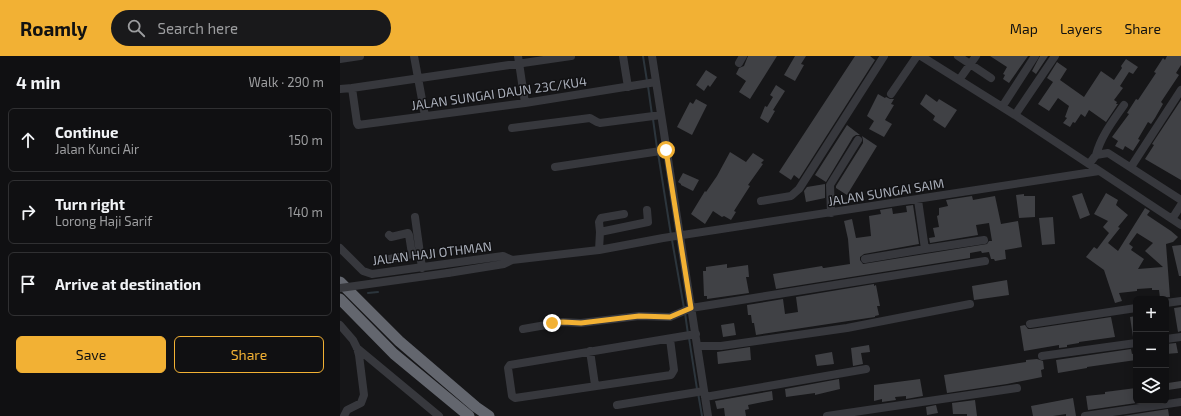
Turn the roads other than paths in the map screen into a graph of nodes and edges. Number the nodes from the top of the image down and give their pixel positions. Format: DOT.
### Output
graph roads {
  1 [pos="360,56"];
  2 [pos="414,56"];
  3 [pos="571,56"];
  4 [pos="623,56"];
  5 [pos="652,56"];
  6 [pos="884,56"];
  7 [pos="917,56"];
  8 [pos="921,56"];
  9 [pos="958,56"];
  10 [pos="976,56"];
  11 [pos="1035,56"];
  12 [pos="1055,56"];
  13 [pos="340,59"];
  14 [pos="519,59"];
  15 [pos="970,65"];
  16 [pos="418,78"];
  17 [pos="991,78"];
  18 [pos="959,80"];
  19 [pos="650,83"];
  20 [pos="628,86"];
  21 [pos="352,88"];
  22 [pos="340,89"];
  23 [pos="1181,90"];
  24 [pos="891,94"];
  25 [pos="525,103"];
  26 [pos="1124,105"];
  27 [pos="1002,107"];
  28 [pos="655,115"];
  29 [pos="1015,115"];
  30 [pos="425,116"];
  31 [pos="512,128"];
  32 [pos="858,140"];
  33 [pos="661,152"];
  34 [pos="1096,155"];
  35 [pos="1089,164"];
  36 [pos="555,167"];
  37 [pos="1131,167"];
  38 [pos="1099,171"];
  39 [pos="918,200"];
  40 [pos="1181,200"];
  41 [pos="761,201"];
  42 [pos="1181,205"];
  43 [pos="648,210"];
  44 [pos="830,213"];
  45 [pos="624,214"];
  46 [pos="415,217"];
  47 [pos="1172,219"];
  48 [pos="1181,225"];
  49 [pos="600,232"];
  50 [pos="413,234"];
  51 [pos="389,235"];
  52 [pos="678,236"];
  53 [pos="984,240"];
  54 [pos="340,248"];
  55 [pos="925,249"];
  56 [pos="599,250"];
  57 [pos="390,259"];
  58 [pos="866,259"];
  59 [pos="512,260"];
  60 [pos="985,261"];
  61 [pos="422,268"];
  62 [pos="340,282"];
  63 [pos="340,288"];
  64 [pos="340,299"];
  65 [pos="1181,301"];
  66 [pos="1169,303"];
  67 [pos="970,304"];
  68 [pos="1133,308"];
  69 [pos="686,311"];
  70 [pos="1030,324"];
  71 [pos="340,325"];
  72 [pos="523,329"];
  73 [pos="694,335"];
  74 [pos="1181,337"];
  75 [pos="670,339"];
  76 [pos="1169,339"];
  77 [pos="1133,343"];
  78 [pos="698,346"];
  79 [pos="358,348"];
  80 [pos="590,351"];
  81 [pos="1042,356"];
  82 [pos="866,369"];
  83 [pos="595,385"];
  84 [pos="1017,388"];
  85 [pos="703,393"];
  86 [pos="1181,402"];
  87 [pos="617,405"];
  88 [pos="344,416"];
  89 [pos="439,416"];
  90 [pos="469,416"];
  91 [pos="489,416"];
  92 [pos="708,416"];
  93 [pos="827,416"];
  94 [pos="1085,416"];
  1 -- 13 [label="street"];
  2 -- 16 [label="street"];
  3 -- 14 [label="street"];
  4 -- 20 [label="street"];
  5 -- 19 [label="street"];
  6 -- 41 [label="street"];
  7 -- 24 [label="street"];
  8 -- 18 [label="street"];
  9 -- 15 [label="street"];
  10 -- 15 [label="street"];
  11 -- 27 [label="street"];
  12 -- 29 [label="street"];
  14 -- 16 [label="street"];
  14 -- 25 [label="street"];
  15 -- 17 [label="street"];
  15 -- 18 [label="street"];
  16 -- 21 [label="street"];
  16 -- 30 [label="street"];
  18 -- 27 [label="street"];
  19 -- 20 [label="street, JALAN SUNGAI DAUN 23C/KU4"];
  19 -- 28 [label="street"];
  20 -- 25 [label="street, JALAN SUNGAI DAUN 23C/KU4"];
  21 -- 22 [label="street"];
  21 -- 30 [label="street, JALAN SUNGAI DAUN 23C/KU4"];
  23 -- 37 [label="street"];
  25 -- 30 [label="street, JALAN SUNGAI DAUN 23C/KU4"];
  26 -- 34 [label="street"];
  27 -- 29 [label="street"];
  28 -- 31 [label="street"];
  28 -- 33 [label="street"];
  29 -- 35 [label="street"];
  32 -- 44 [label="street"];
  33 -- 36 [label="street"];
  33 -- 52 [label="street"];
  34 -- 35 [label="street"];
  34 -- 37 [label="street"];
  35 -- 38 [label="street"];
  37 -- 40 [label="street"];
  38 -- 39 [label="street, JALAN SUNGAI SAIM"];
  38 -- 47 [label="street"];
  39 -- 44 [label="street, JALAN SUNGAI SAIM"];
  39 -- 55 [label="street"];
  42 -- 47 [label="street"];
  43 -- 49 [label="street"];
  44 -- 52 [label="street, JALAN SUNGAI SAIM"];
  45 -- 49 [label="street"];
  46 -- 50 [label="street"];
  47 -- 48 [label="street"];
  49 -- 56 [label="street"];
  50 -- 51 [label="street"];
  50 -- 57 [label="street"];
  50 -- 61 [label="street"];
  52 -- 56 [label="street, JALAN SUNGAI SAIM"];
  52 -- 69 [label="street"];
  53 -- 55 [label="street"];
  54 -- 61 [label="street, JALAN HAJI OTHMAN"];
  55 -- 58 [label="street"];
  56 -- 59 [label="street, JALAN SUNGAI SAIM"];
  59 -- 61 [label="street, JALAN HAJI OTHMAN"];
  59 -- 63 [label="street, bridge"];
  60 -- 69 [label="street"];
  62 -- 91 [label="highway"];
  64 -- 90 [label="highway"];
  65 -- 66 [label="street"];
  67 -- 78 [label="street"];
  68 -- 70 [label="street"];
  69 -- 72 [label="street"];
  69 -- 73 [label="street"];
  71 -- 79 [label="street"];
  73 -- 75 [label="street"];
  73 -- 78 [label="street"];
  74 -- 76 [label="street"];
  75 -- 80 [label="street"];
  75 -- 83 [label="street"];
  77 -- 81 [label="street"];
  78 -- 85 [label="street"];
  79 -- 88 [label="street"];
  79 -- 89 [label="street"];
  80 -- 83 [label="street"];
  80 -- 83 [label="street"];
  82 -- 85 [label="street"];
  84 -- 93 [label="street"];
  85 -- 87 [label="street"];
  85 -- 92 [label="street"];
  86 -- 94 [label="street"];
}
